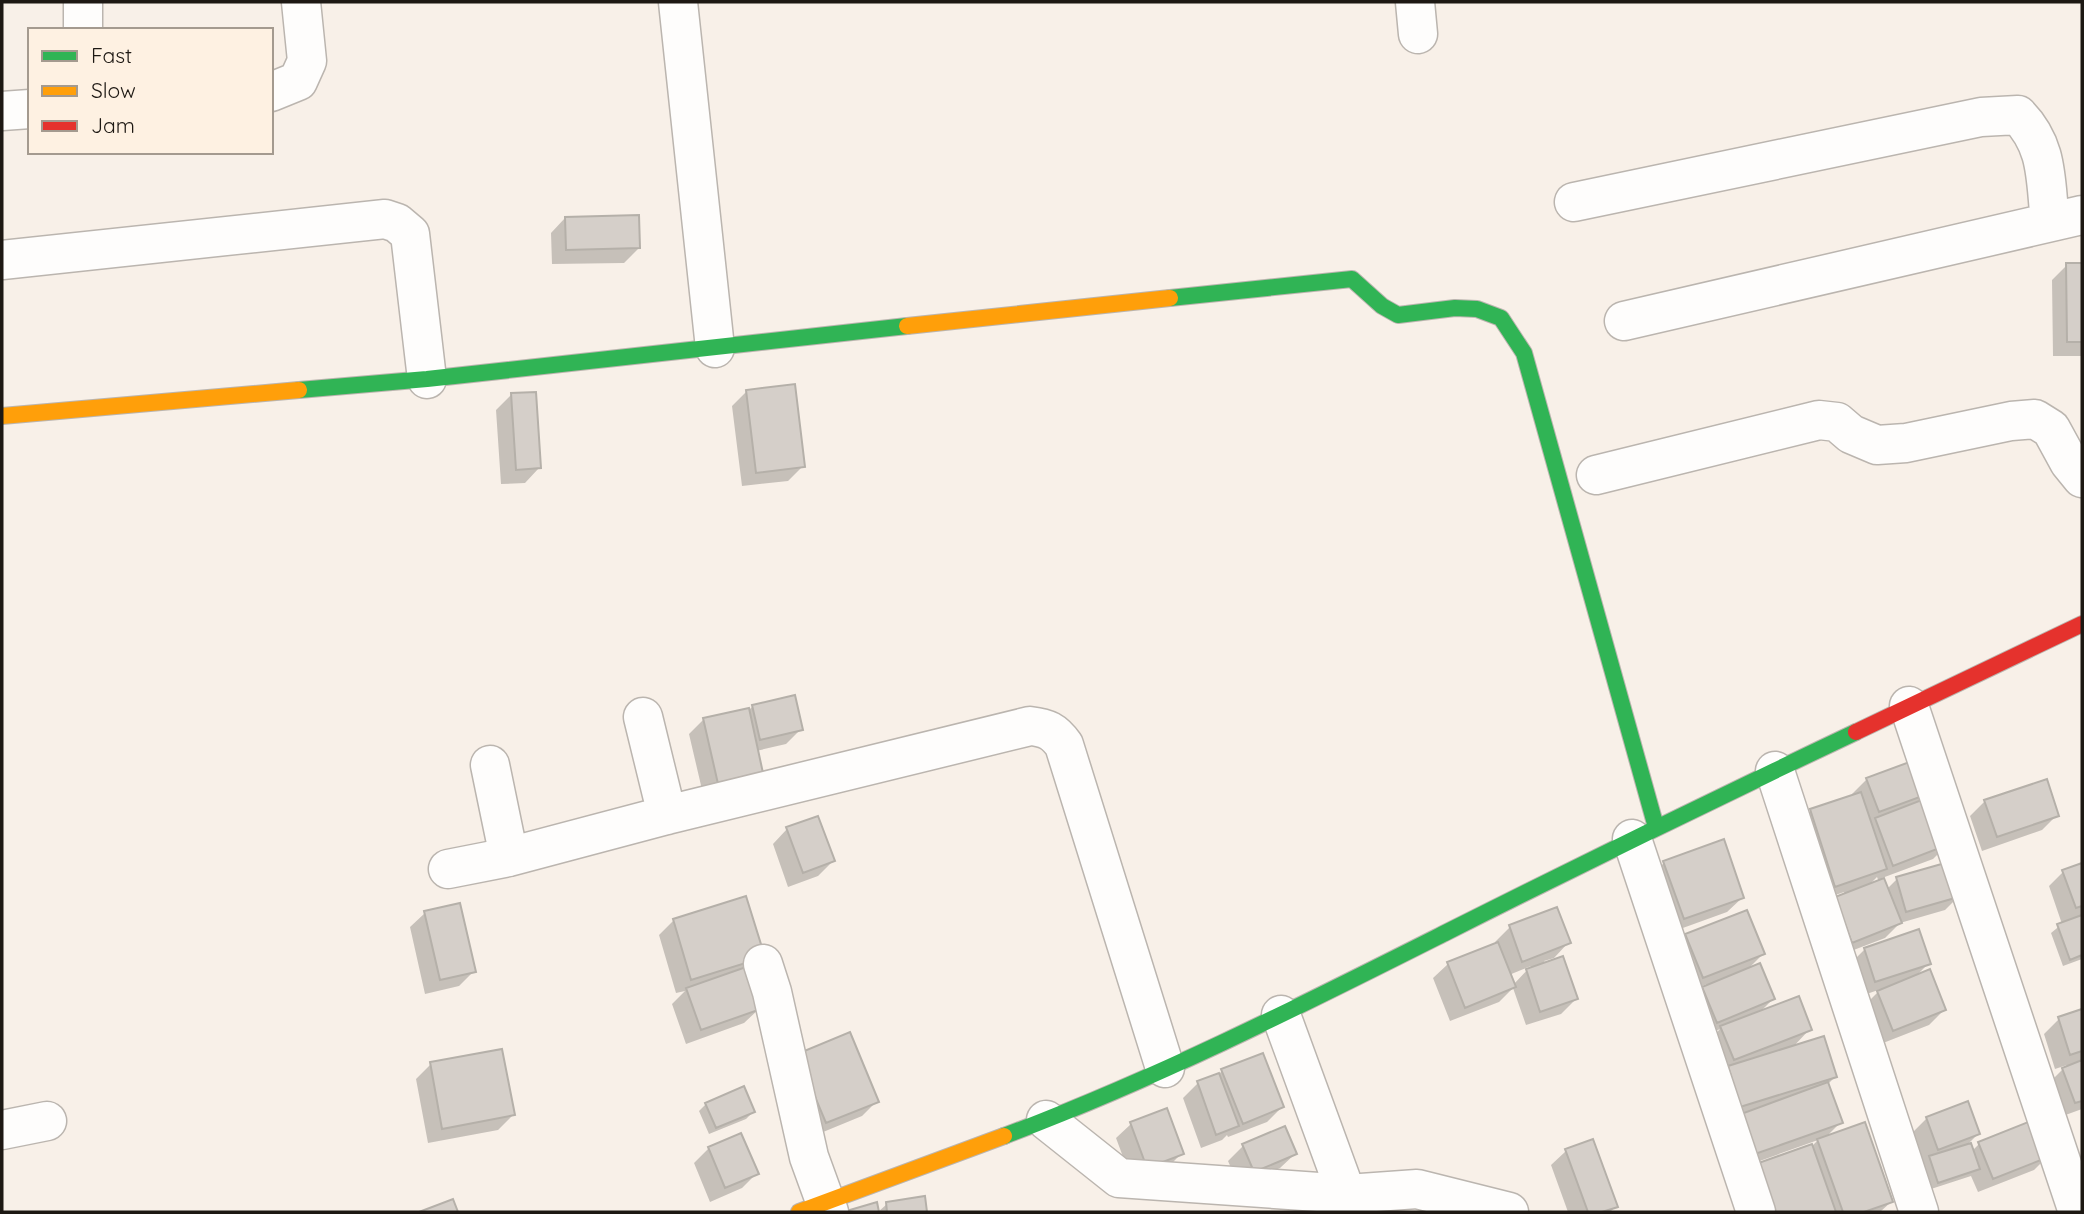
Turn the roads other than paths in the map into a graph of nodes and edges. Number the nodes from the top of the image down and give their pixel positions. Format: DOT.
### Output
graph roads {
  1 [pos="83,2"];
  2 [pos="301,2"];
  3 [pos="678,2"];
  4 [pos="83,28"];
  5 [pos="273,91"];
  6 [pos="28,109"];
  7 [pos="2,111"];
  8 [pos="1574,202"];
  9 [pos="2066,218"];
  10 [pos="2,260"];
  11 [pos="1624,321"];
  12 [pos="715,348"];
  13 [pos="427,379"];
  14 [pos="2,416"];
  15 [pos="1596,475"];
  16 [pos="2082,478"];
  17 [pos="2082,624"];
  18 [pos="1909,706"];
  19 [pos="643,718"];
  20 [pos="490,765"];
  21 [pos="1775,771"];
  22 [pos="667,815"];
  23 [pos="1644,833"];
  24 [pos="509,857"];
  25 [pos="448,869"];
  26 [pos="763,964"];
  27 [pos="1281,1015"];
  28 [pos="1165,1068"];
  29 [pos="47,1121"];
  30 [pos="1046,1121"];
  31 [pos="2,1130"];
  32 [pos="1350,1203"];
  33 [pos="818,1209"];
  34 [pos="1509,1212"];
  35 [pos="1756,1212"];
  36 [pos="1919,1212"];
  37 [pos="2078,1212"];
  1 -- 4 [label="street"];
  2 -- 5 [label="street"];
  3 -- 12 [label="street"];
  6 -- 7 [label="street"];
  8 -- 9 [label="street"];
  9 -- 11 [label="street"];
  10 -- 13 [label="street"];
  12 -- 13 [label="street"];
  12 -- 23 [label="street"];
  13 -- 14 [label="street"];
  15 -- 16 [label="street"];
  17 -- 18 [label="street"];
  18 -- 21 [label="street"];
  18 -- 37 [label="street"];
  19 -- 22 [label="street"];
  20 -- 24 [label="street"];
  21 -- 23 [label="street"];
  21 -- 36 [label="street"];
  22 -- 24 [label="street"];
  22 -- 28 [label="street"];
  23 -- 27 [label="street"];
  23 -- 35 [label="street"];
  24 -- 25 [label="street"];
  26 -- 33 [label="street"];
  27 -- 28 [label="street"];
  27 -- 32 [label="street"];
  28 -- 30 [label="street"];
  29 -- 31 [label="street"];
  30 -- 32 [label="street"];
  30 -- 33 [label="street"];
  32 -- 34 [label="street"];
}
